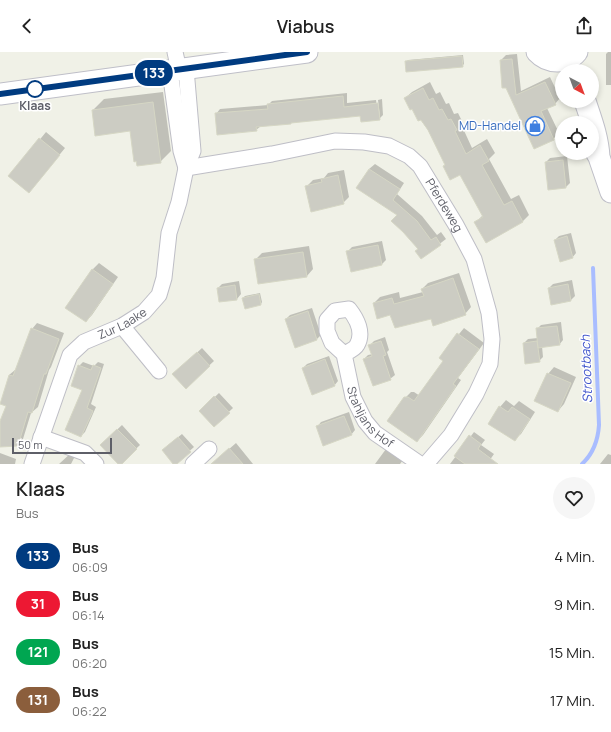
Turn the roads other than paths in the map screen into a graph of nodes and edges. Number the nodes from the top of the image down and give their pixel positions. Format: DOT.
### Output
graph roads {
  1 [pos="307,52"];
  2 [pos="576,59"];
  3 [pos="551,62"];
  4 [pos="177,65"];
  5 [pos="0,94"];
  6 [pos="599,160"];
  7 [pos="186,168"];
  8 [pos="611,192"];
  9 [pos="122,326"];
  10 [pos="344,354"];
  11 [pos="159,370"];
  12 [pos="42,437"];
  13 [pos="209,450"];
  14 [pos="32,464"];
  15 [pos="96,464"];
  16 [pos="193,464"];
  17 [pos="420,464"];
  18 [pos="426,464"];
  1 -- 4 [label="main road"];
  2 -- 3 [label="main road"];
  4 -- 5 [label="main road"];
  4 -- 7 [label="street"];
  6 -- 8 [label="main road"];
  7 -- 9 [label="street, Zur Laake"];
  7 -- 18 [label="street, Pferdeweg"];
  9 -- 11 [label="street"];
  9 -- 12 [label="street, Zur Laake"];
  10 -- 17 [label="street, Stahljans Hof"];
  12 -- 14 [label="street, Zur Laake"];
  12 -- 15 [label="street"];
  13 -- 16 [label="street"];
}
